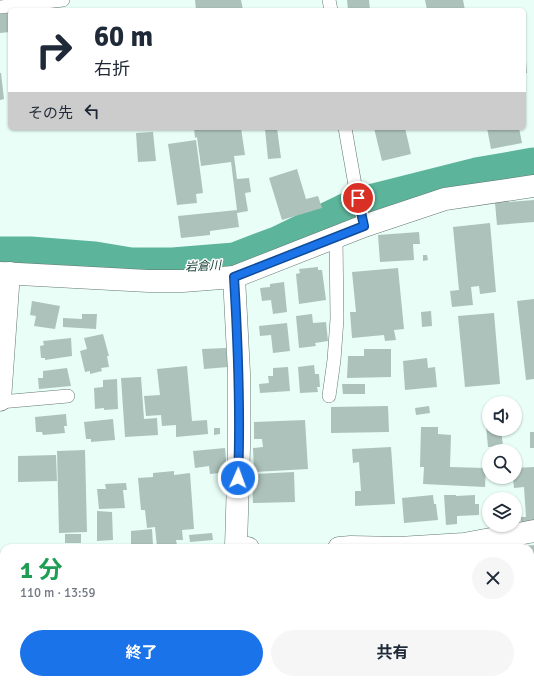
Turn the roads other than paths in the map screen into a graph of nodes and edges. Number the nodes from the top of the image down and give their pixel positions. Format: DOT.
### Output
graph roads {
  1 [pos="63,0"];
  2 [pos="0,7"];
  3 [pos="345,130"];
  4 [pos="534,186"];
  5 [pos="364,224"];
  6 [pos="336,238"];
  7 [pos="4,273"];
  8 [pos="234,277"];
  9 [pos="68,396"];
  10 [pos="329,396"];
  11 [pos="0,401"];
  12 [pos="534,532"];
  13 [pos="236,544"];
  14 [pos="473,544"];
  1 -- 2 [label="lane"];
  3 -- 5 [label="lane"];
  4 -- 5 [label="street"];
  5 -- 6 [label="street"];
  6 -- 8 [label="street"];
  6 -- 10 [label="lane"];
  7 -- 8 [label="street"];
  7 -- 11 [label="street"];
  8 -- 13 [label="street"];
  9 -- 11 [label="lane"];
  12 -- 14 [label="street"];
}
